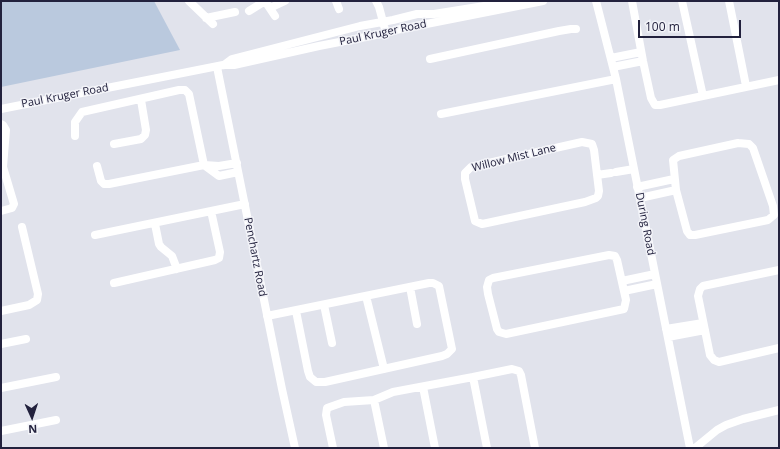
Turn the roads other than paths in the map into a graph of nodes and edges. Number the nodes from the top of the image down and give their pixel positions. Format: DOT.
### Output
graph roads {
  1 [pos="189,1"];
  2 [pos="285,1"];
  3 [pos="515,1"];
  4 [pos="543,1"];
  5 [pos="596,1"];
  6 [pos="632,1"];
  7 [pos="682,1"];
  8 [pos="730,1"];
  9 [pos="267,3"];
  10 [pos="378,4"];
  11 [pos="249,11"];
  12 [pos="235,12"];
  13 [pos="275,16"];
  14 [pos="206,18"];
  15 [pos="384,21"];
  16 [pos="213,24"];
  17 [pos="360,26"];
  18 [pos="576,30"];
  19 [pos="386,33"];
  20 [pos="641,52"];
  21 [pos="611,58"];
  22 [pos="430,59"];
  23 [pos="643,62"];
  24 [pos="220,66"];
  25 [pos="613,67"];
  26 [pos="616,79"];
  27 [pos="779,80"];
  28 [pos="746,86"];
  29 [pos="703,96"];
  30 [pos="141,100"];
  31 [pos="1,109"];
  32 [pos="441,114"];
  33 [pos="1,124"];
  34 [pos="75,136"];
  35 [pos="114,144"];
  36 [pos="237,163"];
  37 [pos="204,165"];
  38 [pos="97,166"];
  39 [pos="2,167"];
  40 [pos="634,169"];
  41 [pos="238,172"];
  42 [pos="597,175"];
  43 [pos="674,179"];
  44 [pos="638,187"];
  45 [pos="676,190"];
  46 [pos="640,198"];
  47 [pos="245,204"];
  48 [pos="211,211"];
  49 [pos="1,212"];
  50 [pos="155,224"];
  51 [pos="22,227"];
  52 [pos="95,235"];
  53 [pos="177,269"];
  54 [pos="779,270"];
  55 [pos="655,274"];
  56 [pos="622,281"];
  57 [pos="114,283"];
  58 [pos="657,284"];
  59 [pos="410,287"];
  60 [pos="624,291"];
  61 [pos="366,296"];
  62 [pos="324,305"];
  63 [pos="1,311"];
  64 [pos="296,311"];
  65 [pos="267,316"];
  66 [pos="417,324"];
  67 [pos="704,326"];
  68 [pos="667,333"];
  69 [pos="26,339"];
  70 [pos="332,343"];
  71 [pos="1,344"];
  72 [pos="779,348"];
  73 [pos="384,369"];
  74 [pos="56,377"];
  75 [pos="473,377"];
  76 [pos="422,387"];
  77 [pos="1,388"];
  78 [pos="374,400"];
  79 [pos="779,410"];
  80 [pos="56,420"];
  81 [pos="1,429"];
  82 [pos="295,448"];
  83 [pos="333,448"];
  84 [pos="384,448"];
  85 [pos="435,448"];
  86 [pos="487,448"];
  87 [pos="534,448"];
  88 [pos="690,448"];
  89 [pos="695,448"];
  1 -- 14 [label="street"];
  2 -- 9 [label="street"];
  3 -- 15 [label="street, Paul Kruger Road"];
  4 -- 19 [label="street, Paul Kruger Road"];
  5 -- 21 [label="street, During Road"];
  6 -- 20 [label="street"];
  7 -- 29 [label="street"];
  8 -- 28 [label="street"];
  9 -- 11 [label="street"];
  9 -- 13 [label="street"];
  10 -- 15 [label="street"];
  10 -- 17 [label="street"];
  12 -- 14 [label="street"];
  14 -- 16 [label="street"];
  15 -- 17 [label="street, Paul Kruger Road"];
  15 -- 19 [label="street"];
  17 -- 24 [label="street, Paul Kruger Road"];
  18 -- 22 [label="street"];
  19 -- 24 [label="street, Paul Kruger Road"];
  20 -- 21 [label="street"];
  20 -- 23 [label="street"];
  21 -- 25 [label="street, During Road"];
  23 -- 25 [label="street"];
  23 -- 29 [label="street"];
  24 -- 31 [label="street, Paul Kruger Road"];
  24 -- 36 [label="street, Penchartz Road"];
  25 -- 26 [label="street, During Road"];
  26 -- 32 [label="street"];
  26 -- 40 [label="street, During Road"];
  27 -- 28 [label="street"];
  28 -- 29 [label="street"];
  30 -- 34 [label="street"];
  30 -- 35 [label="street"];
  30 -- 37 [label="street"];
  33 -- 39 [label="street"];
  36 -- 37 [label="street"];
  36 -- 41 [label="street, Penchartz Road"];
  37 -- 38 [label="street"];
  37 -- 41 [label="street"];
  39 -- 49 [label="street"];
  40 -- 42 [label="street"];
  40 -- 44 [label="street, During Road"];
  41 -- 47 [label="street, Penchartz Road"];
  42 -- 42 [label="street, Willow Mist Lane"];
  43 -- 44 [label="street"];
  43 -- 45 [label="street"];
  43 -- 45 [label="street"];
  44 -- 46 [label="street, During Road"];
  45 -- 46 [label="street"];
  46 -- 55 [label="street, During Road"];
  47 -- 48 [label="street"];
  47 -- 65 [label="street, Penchartz Road"];
  48 -- 50 [label="street"];
  48 -- 53 [label="street"];
  50 -- 52 [label="street"];
  50 -- 53 [label="street"];
  51 -- 63 [label="street"];
  53 -- 57 [label="street"];
  54 -- 67 [label="street"];
  55 -- 56 [label="street"];
  55 -- 58 [label="street, During Road"];
  56 -- 60 [label="street"];
  56 -- 60 [label="street"];
  58 -- 60 [label="street"];
  58 -- 68 [label="street, During Road"];
  59 -- 61 [label="street"];
  59 -- 66 [label="street"];
  59 -- 73 [label="street"];
  61 -- 62 [label="street"];
  61 -- 73 [label="street"];
  62 -- 64 [label="street"];
  62 -- 70 [label="street"];
  64 -- 65 [label="street"];
  64 -- 73 [label="street"];
  65 -- 82 [label="street, Penchartz Road"];
  67 -- 68 [label="street"];
  67 -- 72 [label="street"];
  68 -- 88 [label="street, During Road"];
  69 -- 71 [label="street"];
  74 -- 77 [label="street"];
  75 -- 76 [label="street"];
  75 -- 86 [label="street"];
  75 -- 87 [label="street"];
  76 -- 78 [label="street"];
  76 -- 85 [label="street"];
  78 -- 83 [label="street"];
  78 -- 84 [label="street"];
  79 -- 89 [label="street"];
  80 -- 81 [label="street"];
}
